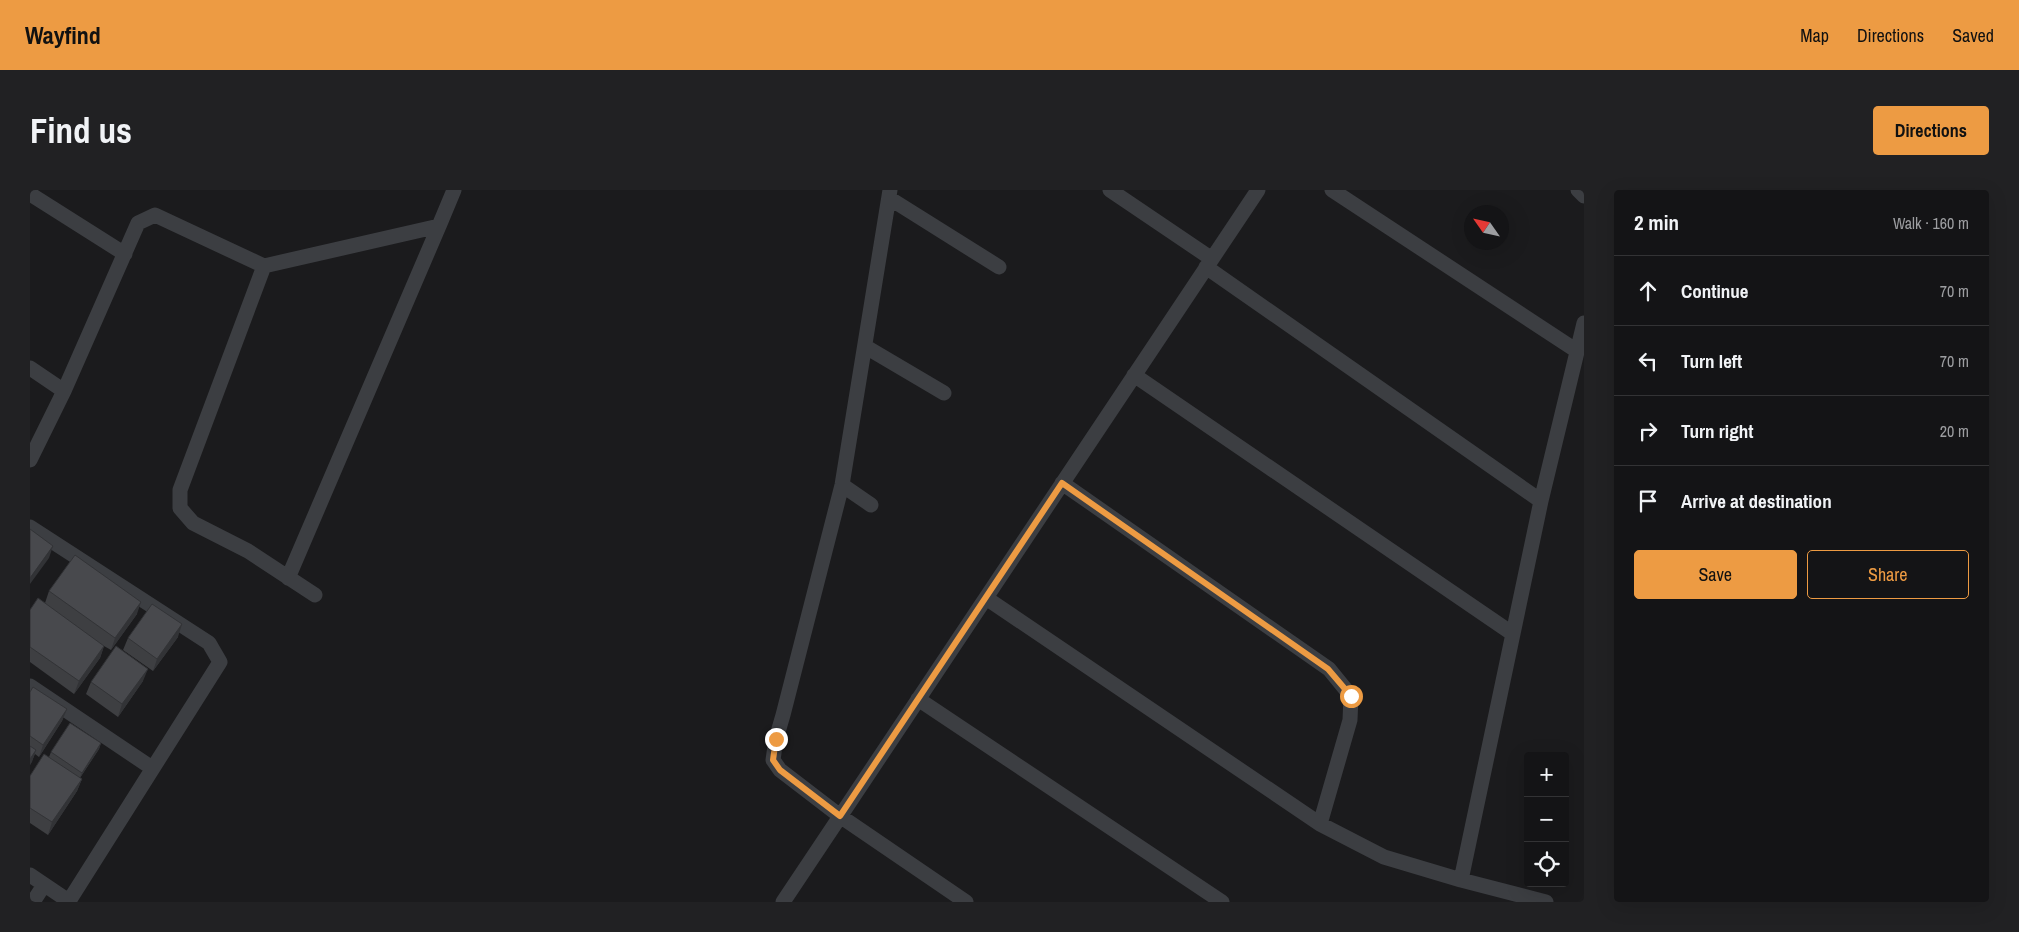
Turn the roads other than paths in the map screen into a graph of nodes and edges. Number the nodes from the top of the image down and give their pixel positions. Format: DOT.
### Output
graph roads {
  1 [pos="454,190"];
  2 [pos="1110,190"];
  3 [pos="1258,190"];
  4 [pos="1332,190"];
  5 [pos="1578,190"];
  6 [pos="30,194"];
  7 [pos="889,194"];
  8 [pos="1584,196"];
  9 [pos="439,226"];
  10 [pos="125,254"];
  11 [pos="1209,263"];
  12 [pos="264,266"];
  13 [pos="999,267"];
  14 [pos="1584,323"];
  15 [pos="866,346"];
  16 [pos="1577,351"];
  17 [pos="30,368"];
  18 [pos="1134,375"];
  19 [pos="64,391"];
  20 [pos="944,393"];
  21 [pos="30,460"];
  22 [pos="1062,483"];
  23 [pos="842,485"];
  24 [pos="1541,500"];
  25 [pos="871,505"];
  26 [pos="30,527"];
  27 [pos="288,578"];
  28 [pos="314,595"];
  29 [pos="986,598"];
  30 [pos="1513,634"];
  31 [pos="30,686"];
  32 [pos="918,699"];
  33 [pos="152,768"];
  34 [pos="840,816"];
  35 [pos="1320,824"];
  36 [pos="30,875"];
  37 [pos="1461,880"];
  38 [pos="44,885"];
  39 [pos="33,902"];
  40 [pos="69,902"];
  41 [pos="783,902"];
  42 [pos="966,902"];
  43 [pos="1222,902"];
  44 [pos="1546,902"];
  1 -- 9 [label="street"];
  2 -- 11 [label="street"];
  3 -- 11 [label="street"];
  4 -- 16 [label="street"];
  5 -- 8 [label="street"];
  6 -- 10 [label="street"];
  7 -- 13 [label="street"];
  7 -- 15 [label="street"];
  9 -- 12 [label="street"];
  9 -- 27 [label="street"];
  10 -- 12 [label="street"];
  10 -- 19 [label="street"];
  11 -- 18 [label="street"];
  11 -- 24 [label="street"];
  12 -- 27 [label="street"];
  14 -- 16 [label="street"];
  15 -- 20 [label="street"];
  15 -- 23 [label="street"];
  16 -- 24 [label="street"];
  17 -- 19 [label="street"];
  18 -- 22 [label="street"];
  18 -- 30 [label="street"];
  19 -- 21 [label="street"];
  22 -- 29 [label="street"];
  22 -- 35 [label="street"];
  23 -- 25 [label="street"];
  23 -- 34 [label="street"];
  24 -- 30 [label="street"];
  26 -- 33 [label="street"];
  27 -- 28 [label="street"];
  29 -- 32 [label="street"];
  29 -- 35 [label="street"];
  30 -- 37 [label="street"];
  31 -- 33 [label="street"];
  32 -- 34 [label="street"];
  32 -- 43 [label="street"];
  33 -- 40 [label="street"];
  34 -- 41 [label="street"];
  34 -- 42 [label="street"];
  35 -- 37 [label="street"];
  36 -- 38 [label="street"];
  37 -- 44 [label="street"];
  38 -- 39 [label="street"];
  38 -- 40 [label="street"];
}
